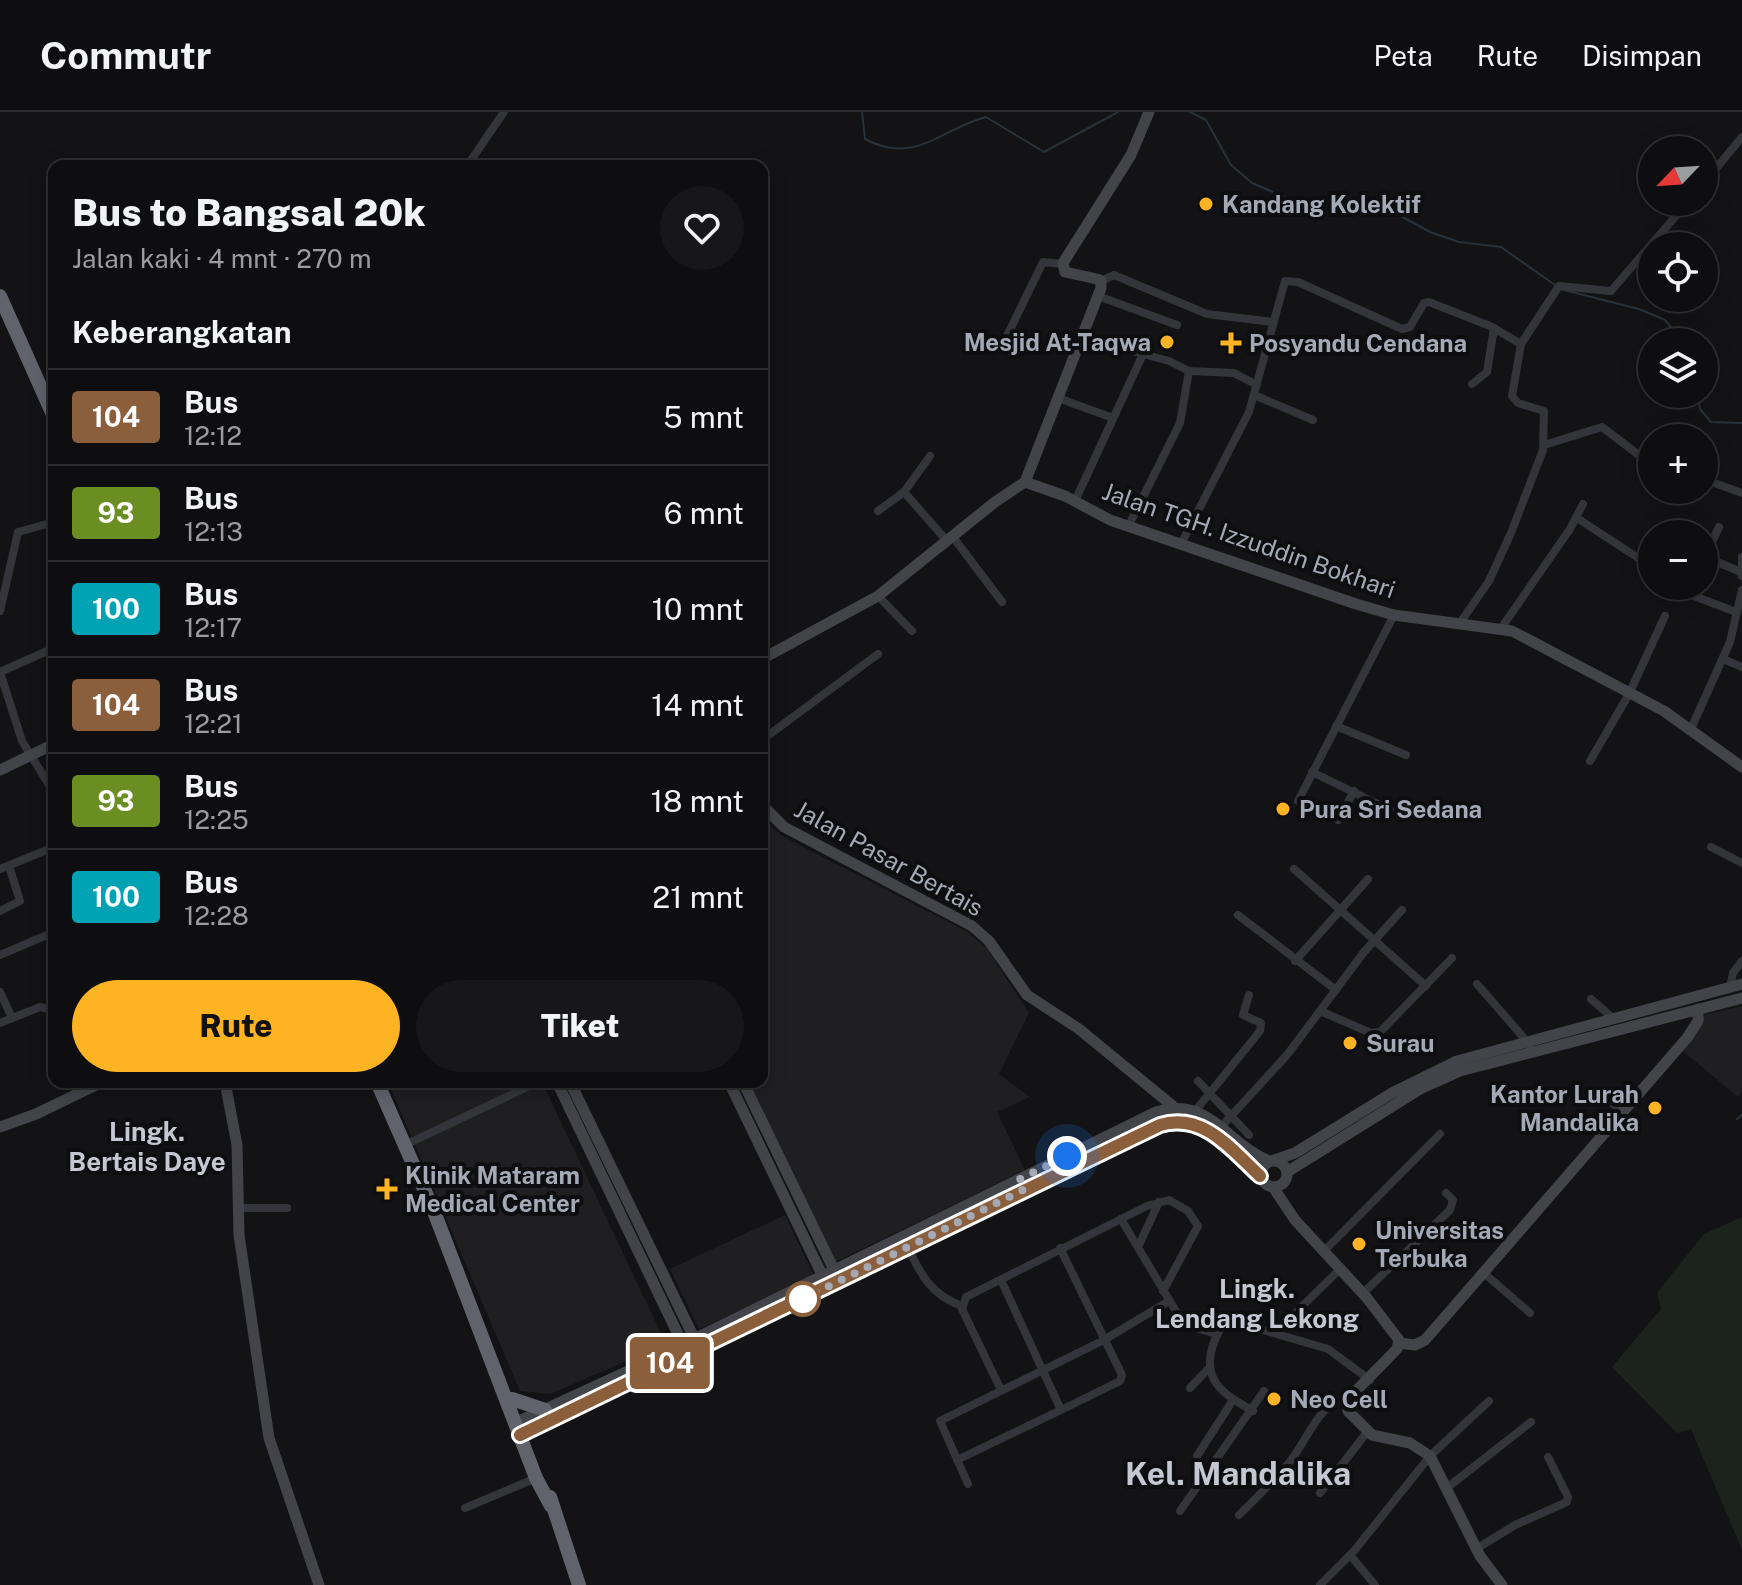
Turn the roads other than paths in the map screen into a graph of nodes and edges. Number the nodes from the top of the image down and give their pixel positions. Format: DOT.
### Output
graph roads {
  1 [pos="504,112"];
  2 [pos="1147,117"];
  3 [pos="1742,137"];
  4 [pos="471,160"];
  5 [pos="1718,166"];
  6 [pos="1676,216"];
  7 [pos="1062,264"];
  8 [pos="1101,281"];
  9 [pos="0,296"];
  10 [pos="1098,296"];
  11 [pos="1273,322"];
  12 [pos="1177,325"];
  13 [pos="1494,328"];
  14 [pos="1081,337"];
  15 [pos="1006,338"];
  16 [pos="1521,344"];
  17 [pos="1143,354"];
  18 [pos="1189,371"];
  19 [pos="1472,384"];
  20 [pos="1256,390"];
  21 [pos="48,395"];
  22 [pos="1058,398"];
  23 [pos="1113,418"];
  24 [pos="1313,420"];
  25 [pos="1544,445"];
  26 [pos="1638,454"];
  27 [pos="930,456"];
  28 [pos="1025,482"];
  29 [pos="1718,484"];
  30 [pos="904,492"];
  31 [pos="1742,493"];
  32 [pos="1075,501"];
  33 [pos="1583,504"];
  34 [pos="878,511"];
  35 [pos="1577,518"];
  36 [pos="48,524"];
  37 [pos="1129,525"];
  38 [pos="950,539"];
  39 [pos="1182,542"];
  40 [pos="1742,557"];
  41 [pos="1638,558"];
  42 [pos="1718,563"];
  43 [pos="1741,574"];
  44 [pos="1742,590"];
  45 [pos="878,596"];
  46 [pos="1704,600"];
  47 [pos="1002,602"];
  48 [pos="0,611"];
  49 [pos="1736,612"];
  50 [pos="1394,615"];
  51 [pos="1665,616"];
  52 [pos="1460,623"];
  53 [pos="1502,627"];
  54 [pos="912,631"];
  55 [pos="48,651"];
  56 [pos="878,654"];
  57 [pos="768,656"];
  58 [pos="1723,659"];
  59 [pos="1742,667"];
  60 [pos="0,672"];
  61 [pos="1629,694"];
  62 [pos="4,706"];
  63 [pos="1336,726"];
  64 [pos="1690,731"];
  65 [pos="768,736"];
  66 [pos="48,747"];
  67 [pos="30,755"];
  68 [pos="1406,755"];
  69 [pos="1590,761"];
  70 [pos="1742,767"];
  71 [pos="0,770"];
  72 [pos="1312,772"];
  73 [pos="48,784"];
  74 [pos="1354,791"];
  75 [pos="1298,801"];
  76 [pos="1390,810"];
  77 [pos="768,811"];
  78 [pos="1338,820"];
  79 [pos="1711,847"];
  80 [pos="48,850"];
  81 [pos="1742,863"];
  82 [pos="4,868"];
  83 [pos="1294,869"];
  84 [pos="1368,879"];
  85 [pos="1402,910"];
  86 [pos="0,911"];
  87 [pos="1339,912"];
  88 [pos="1238,915"];
  89 [pos="48,935"];
  90 [pos="1372,942"];
  91 [pos="0,955"];
  92 [pos="1452,958"];
  93 [pos="1295,961"];
  94 [pos="1742,961"];
  95 [pos="1477,984"];
  96 [pos="1426,986"];
  97 [pos="1736,986"];
  98 [pos="1336,990"];
  99 [pos="0,992"];
  100 [pos="1709,992"];
  101 [pos="1249,995"];
  102 [pos="1742,998"];
  103 [pos="1591,999"];
  104 [pos="1712,1006"];
  105 [pos="48,1007"];
  106 [pos="1698,1009"];
  107 [pos="1320,1011"];
  108 [pos="12,1018"];
  109 [pos="1614,1019"];
  110 [pos="0,1023"];
  111 [pos="1532,1047"];
  112 [pos="1198,1081"];
  113 [pos="85,1088"];
  114 [pos="226,1088"];
  115 [pos="380,1088"];
  116 [pos="525,1088"];
  117 [pos="560,1088"];
  118 [pos="573,1088"];
  119 [pos="732,1088"];
  120 [pos="746,1088"];
  121 [pos="1208,1092"];
  122 [pos="1603,1094"];
  123 [pos="1174,1107"];
  124 [pos="1196,1110"];
  125 [pos="1233,1113"];
  126 [pos="1623,1113"];
  127 [pos="0,1127"];
  128 [pos="1220,1128"];
  129 [pos="1440,1134"];
  130 [pos="1249,1135"];
  131 [pos="1115,1139"];
  132 [pos="407,1144"];
  133 [pos="1272,1161"];
  134 [pos="1287,1172"];
  135 [pos="1260,1176"];
  136 [pos="1022,1184"];
  137 [pos="1273,1187"];
  138 [pos="1446,1193"];
  139 [pos="1159,1202"];
  140 [pos="237,1208"];
  141 [pos="287,1208"];
  142 [pos="1121,1219"];
  143 [pos="908,1247"];
  144 [pos="1138,1247"];
  145 [pos="1060,1248"];
  146 [pos="1323,1252"];
  147 [pos="1339,1270"];
  148 [pos="1485,1274"];
  149 [pos="831,1279"];
  150 [pos="1001,1280"];
  151 [pos="1163,1291"];
  152 [pos="1362,1294"];
  153 [pos="1169,1301"];
  154 [pos="962,1306"];
  155 [pos="475,1312"];
  156 [pos="1530,1313"];
  157 [pos="1213,1333"];
  158 [pos="1275,1333"];
  159 [pos="1104,1340"];
  160 [pos="1399,1343"];
  161 [pos="691,1347"];
  162 [pos="1209,1368"];
  163 [pos="1042,1370"];
  164 [pos="1370,1380"];
  165 [pos="1190,1388"];
  166 [pos="1001,1390"];
  167 [pos="1264,1391"];
  168 [pos="1351,1396"];
  169 [pos="512,1399"];
  170 [pos="1233,1400"];
  171 [pos="1489,1401"];
  172 [pos="545,1410"];
  173 [pos="1061,1410"];
  174 [pos="1253,1411"];
  175 [pos="1531,1422"];
  176 [pos="520,1428"];
  177 [pos="1367,1432"];
  178 [pos="1197,1456"];
  179 [pos="1430,1456"];
  180 [pos="1548,1457"];
  181 [pos="957,1460"];
  182 [pos="536,1478"];
  183 [pos="968,1484"];
  184 [pos="1448,1487"];
  185 [pos="1320,1493"];
  186 [pos="551,1506"];
  187 [pos="465,1508"];
  188 [pos="1180,1511"];
  189 [pos="1239,1515"];
  190 [pos="1476,1549"];
  191 [pos="1350,1555"];
  192 [pos="319,1585"];
  193 [pos="578,1585"];
  194 [pos="1320,1585"];
  195 [pos="1375,1585"];
  196 [pos="1502,1585"];
  1 -- 4 [label="street"];
  2 -- 7 [label="street"];
  3 -- 5 [label="street"];
  6 -- 16 [label="street"];
  7 -- 8 [label="street"];
  7 -- 15 [label="street"];
  8 -- 10 [label="street"];
  8 -- 11 [label="street"];
  9 -- 21 [label="highway"];
  10 -- 12 [label="street"];
  10 -- 14 [label="street"];
  11 -- 13 [label="street"];
  11 -- 20 [label="street"];
  13 -- 16 [label="street"];
  13 -- 19 [label="street"];
  14 -- 17 [label="street"];
  14 -- 22 [label="street"];
  16 -- 25 [label="street"];
  17 -- 18 [label="street"];
  17 -- 23 [label="street"];
  18 -- 20 [label="street"];
  18 -- 37 [label="street"];
  20 -- 24 [label="street"];
  20 -- 39 [label="street"];
  22 -- 23 [label="street"];
  22 -- 28 [label="street"];
  23 -- 32 [label="street"];
  25 -- 26 [label="street"];
  25 -- 52 [label="street"];
  27 -- 30 [label="street"];
  28 -- 32 [label="street, Jalan TGH. Izzuddin Bokhari"];
  28 -- 38 [label="street"];
  29 -- 31 [label="street"];
  30 -- 34 [label="street"];
  30 -- 38 [label="street"];
  32 -- 37 [label="street, Jalan TGH. Izzuddin Bokhari"];
  33 -- 35 [label="street"];
  35 -- 41 [label="street"];
  35 -- 53 [label="street"];
  36 -- 48 [label="street"];
  37 -- 39 [label="street, Jalan TGH. Izzuddin Bokhari"];
  38 -- 45 [label="street"];
  38 -- 47 [label="street"];
  39 -- 50 [label="street, Jalan TGH. Izzuddin Bokhari"];
  40 -- 43 [label="street"];
  42 -- 43 [label="street"];
  44 -- 49 [label="street"];
  45 -- 54 [label="street"];
  45 -- 57 [label="street"];
  46 -- 49 [label="street"];
  49 -- 58 [label="street"];
  50 -- 52 [label="street, Jalan TGH. Izzuddin Bokhari"];
  50 -- 63 [label="street"];
  51 -- 61 [label="street"];
  52 -- 53 [label="street, Jalan TGH. Izzuddin Bokhari"];
  53 -- 61 [label="street, Jalan TGH. Izzuddin Bokhari"];
  55 -- 60 [label="street"];
  56 -- 65 [label="street"];
  58 -- 59 [label="street"];
  58 -- 64 [label="street"];
  60 -- 62 [label="street"];
  61 -- 64 [label="street, Jalan TGH. Izzuddin Bokhari"];
  61 -- 69 [label="street"];
  62 -- 67 [label="street"];
  63 -- 68 [label="street"];
  63 -- 72 [label="street"];
  64 -- 70 [label="street, Jalan TGH. Izzuddin Bokhari"];
  66 -- 67 [label="street"];
  67 -- 71 [label="street"];
  67 -- 73 [label="street"];
  72 -- 74 [label="street"];
  72 -- 75 [label="street"];
  74 -- 76 [label="street"];
  74 -- 78 [label="street"];
  77 -- 123 [label="street, Jalan Pasar Bertais"];
  79 -- 81 [label="street"];
  80 -- 82 [label="street"];
  82 -- 86 [label="street"];
  83 -- 87 [label="street"];
  84 -- 87 [label="street"];
  85 -- 90 [label="street"];
  87 -- 90 [label="street"];
  87 -- 93 [label="street"];
  88 -- 93 [label="street"];
  89 -- 91 [label="street"];
  90 -- 96 [label="street"];
  90 -- 98 [label="street"];
  92 -- 96 [label="street"];
  93 -- 98 [label="street"];
  94 -- 97 [label="street"];
  95 -- 111 [label="street"];
  96 -- 107 [label="street"];
  97 -- 100 [label="street"];
  98 -- 107 [label="street"];
  99 -- 108 [label="street"];
  100 -- 104 [label="street"];
  100 -- 109 [label="street"];
  101 -- 121 [label="street"];
  102 -- 104 [label="street"];
  103 -- 109 [label="street"];
  104 -- 106 [label="street"];
  105 -- 108 [label="street"];
  106 -- 111 [label="street"];
  106 -- 126 [label="street"];
  107 -- 125 [label="street"];
  108 -- 110 [label="street"];
  109 -- 111 [label="street"];
  111 -- 133 [label="street"];
  111 -- 134 [label="street"];
  112 -- 121 [label="street"];
  113 -- 127 [label="street"];
  114 -- 140 [label="street"];
  115 -- 132 [label="highway"];
  116 -- 132 [label="street"];
  117 -- 161 [label="street"];
  118 -- 161 [label="street"];
  119 -- 149 [label="street"];
  120 -- 149 [label="street"];
  121 -- 124 [label="street"];
  121 -- 125 [label="street"];
  122 -- 126 [label="street"];
  123 -- 124 [label="street"];
  123 -- 131 [label="street"];
  124 -- 128 [label="street"];
  125 -- 128 [label="street"];
  125 -- 130 [label="street"];
  126 -- 148 [label="street"];
  128 -- 133 [label="street"];
  129 -- 146 [label="street"];
  131 -- 135 [label="street"];
  131 -- 136 [label="street"];
  132 -- 155 [label="highway"];
  133 -- 134 [label="street"];
  133 -- 135 [label="street"];
  134 -- 137 [label="street"];
  135 -- 137 [label="street"];
  136 -- 143 [label="street"];
  136 -- 149 [label="street"];
  137 -- 146 [label="street"];
  138 -- 152 [label="street"];
  139 -- 142 [label="street"];
  139 -- 144 [label="street"];
  139 -- 151 [label="street"];
  140 -- 141 [label="street"];
  140 -- 192 [label="street"];
  142 -- 144 [label="street"];
  142 -- 145 [label="street"];
  143 -- 149 [label="street"];
  143 -- 154 [label="street"];
  144 -- 151 [label="street"];
  145 -- 150 [label="street"];
  145 -- 159 [label="street"];
  146 -- 147 [label="street"];
  147 -- 152 [label="street"];
  147 -- 158 [label="street"];
  148 -- 156 [label="street"];
  148 -- 160 [label="street"];
  149 -- 161 [label="street"];
  150 -- 154 [label="street"];
  150 -- 163 [label="street"];
  151 -- 153 [label="street"];
  152 -- 160 [label="street"];
  153 -- 157 [label="street"];
  153 -- 159 [label="street"];
  154 -- 166 [label="street"];
  155 -- 169 [label="highway"];
  155 -- 176 [label="highway"];
  158 -- 162 [label="street"];
  158 -- 164 [label="street"];
  159 -- 163 [label="street"];
  159 -- 173 [label="street"];
  160 -- 164 [label="street"];
  161 -- 172 [label="street"];
  161 -- 176 [label="street"];
  162 -- 165 [label="street"];
  162 -- 170 [label="street"];
  163 -- 166 [label="street"];
  163 -- 173 [label="street"];
  164 -- 168 [label="street"];
  166 -- 181 [label="street"];
  167 -- 174 [label="street"];
  168 -- 177 [label="street"];
  168 -- 189 [label="street"];
  169 -- 172 [label="highway"];
  169 -- 176 [label="highway"];
  170 -- 174 [label="street"];
  170 -- 178 [label="street"];
  171 -- 179 [label="street"];
  172 -- 176 [label="street"];
  173 -- 181 [label="street"];
  174 -- 188 [label="street"];
  175 -- 184 [label="street"];
  176 -- 182 [label="highway"];
  176 -- 186 [label="highway"];
  177 -- 179 [label="street"];
  177 -- 185 [label="street"];
  179 -- 184 [label="street"];
  179 -- 191 [label="street"];
  180 -- 190 [label="street"];
  181 -- 183 [label="street"];
  182 -- 186 [label="highway"];
  182 -- 187 [label="street"];
  184 -- 190 [label="street"];
  186 -- 193 [label="highway"];
  190 -- 196 [label="street"];
  191 -- 194 [label="street"];
  191 -- 195 [label="street"];
}
